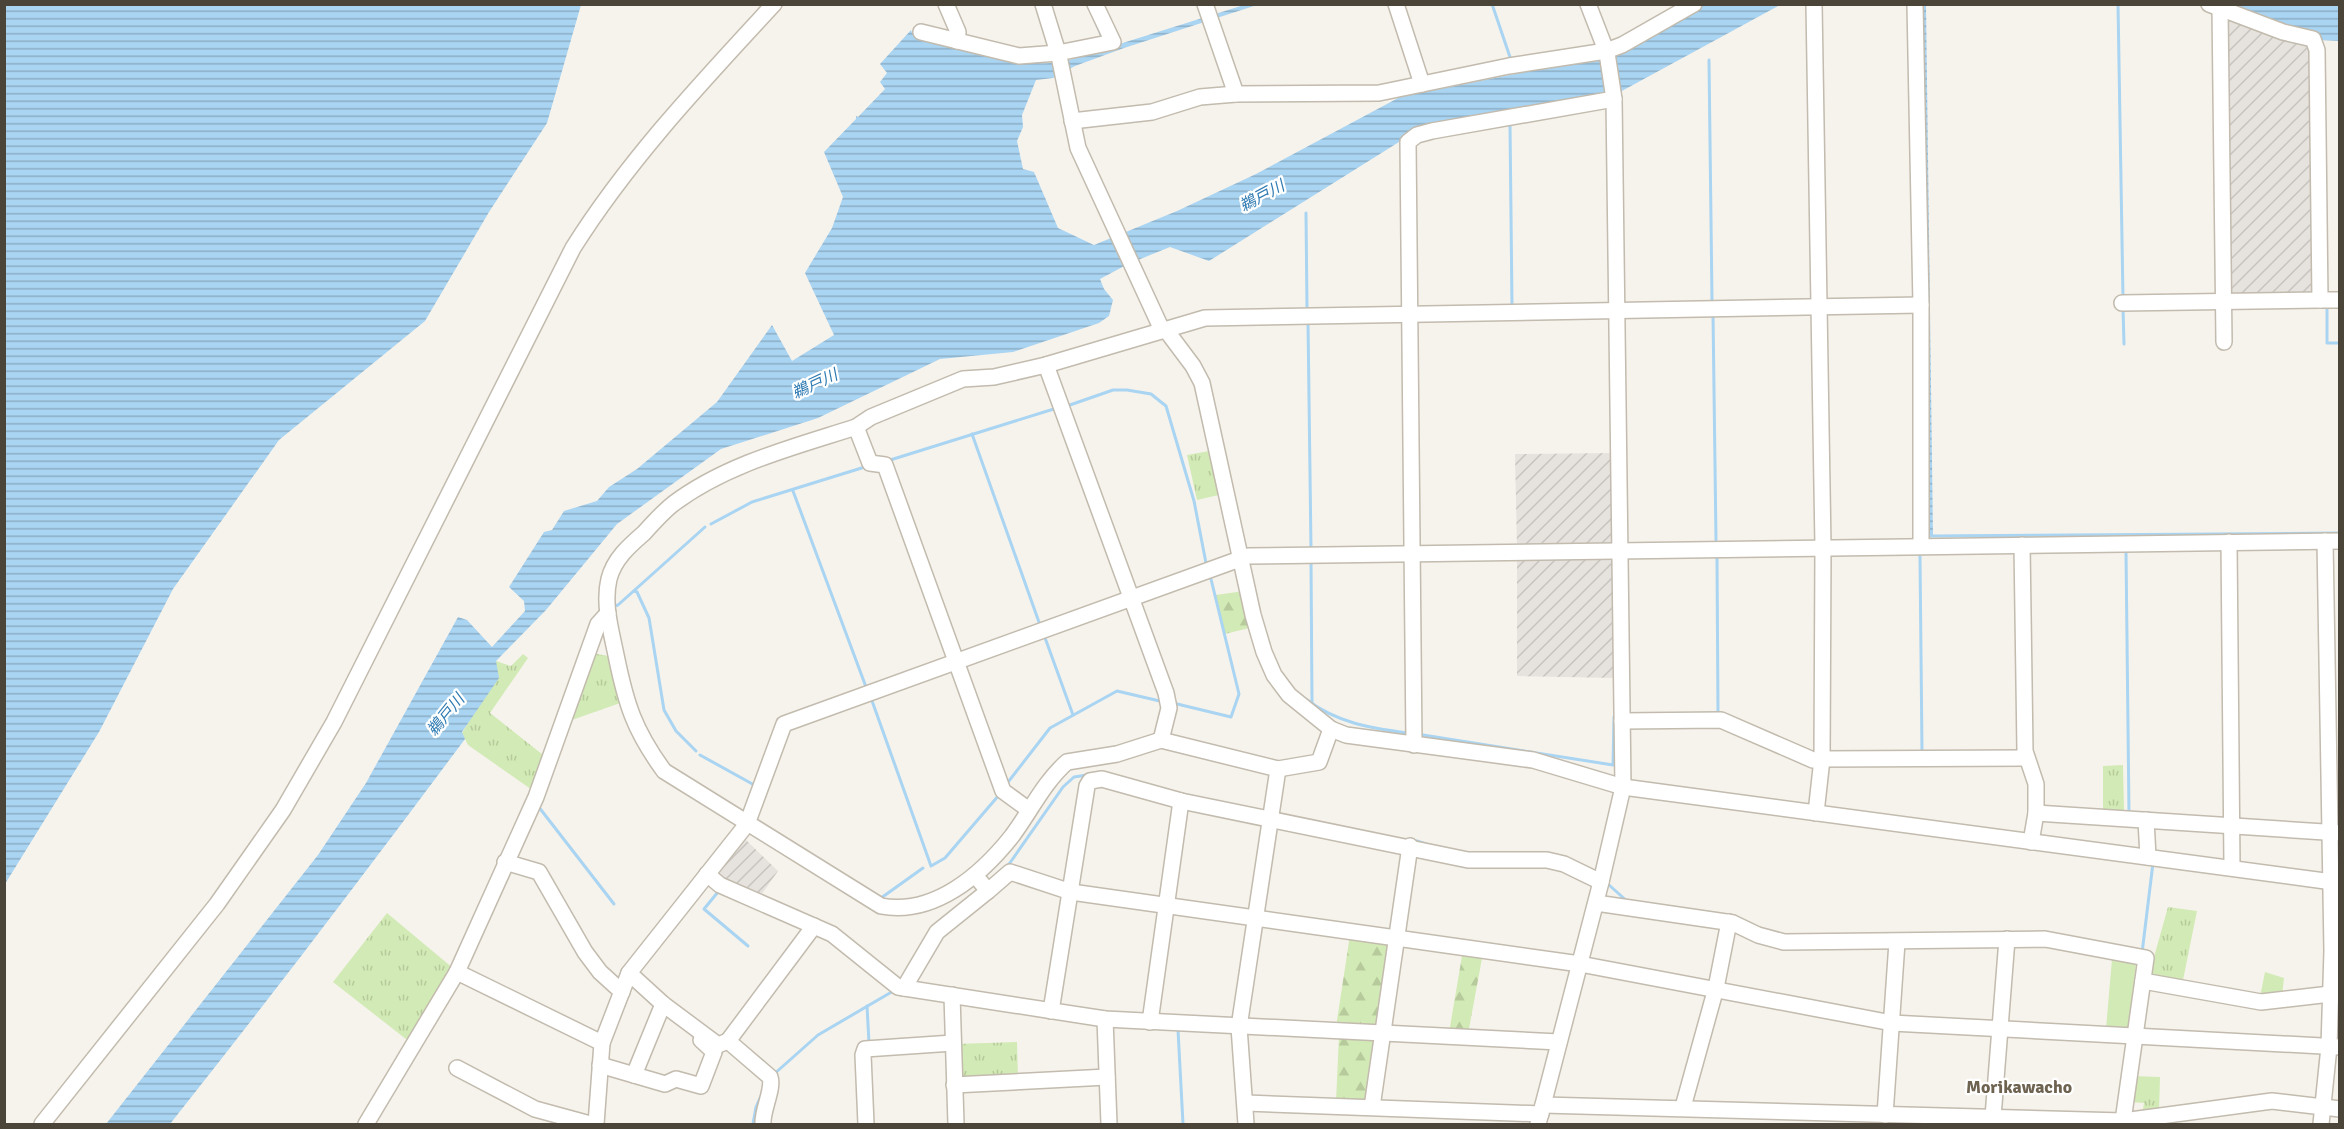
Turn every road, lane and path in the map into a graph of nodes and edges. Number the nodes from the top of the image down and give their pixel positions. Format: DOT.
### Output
graph roads {
  1 [pos="774,4"];
  2 [pos="946,4"];
  3 [pos="1043,4"];
  4 [pos="1095,4"];
  5 [pos="1396,4"];
  6 [pos="1588,4"];
  7 [pos="1694,4"];
  8 [pos="1815,4"];
  9 [pos="1915,4"];
  10 [pos="2214,6"];
  11 [pos="1208,13"];
  12 [pos="921,32"];
  13 [pos="957,41"];
  14 [pos="1607,52"];
  15 [pos="1058,55"];
  16 [pos="1422,84"];
  17 [pos="1236,94"];
  18 [pos="1614,99"];
  19 [pos="1072,121"];
  20 [pos="2320,300"];
  21 [pos="2340,300"];
  22 [pos="2224,302"];
  23 [pos="2122,303"];
  24 [pos="1921,305"];
  25 [pos="1818,307"];
  26 [pos="1616,311"];
  27 [pos="1410,313"];
  28 [pos="1164,330"];
  29 [pos="2224,342"];
  30 [pos="1046,365"];
  31 [pos="856,427"];
  32 [pos="2332,541"];
  33 [pos="2229,542"];
  34 [pos="1921,545"];
  35 [pos="2022,545"];
  36 [pos="1822,547"];
  37 [pos="1620,552"];
  38 [pos="1412,554"];
  39 [pos="1241,559"];
  40 [pos="1132,598"];
  41 [pos="608,613"];
  42 [pos="956,661"];
  43 [pos="1622,721"];
  44 [pos="1331,729"];
  45 [pos="1161,741"];
  46 [pos="1414,745"];
  47 [pos="2027,758"];
  48 [pos="1822,759"];
  49 [pos="1278,770"];
  50 [pos="1623,787"];
  51 [pos="1181,801"];
  52 [pos="1029,810"];
  53 [pos="1816,813"];
  54 [pos="2036,813"];
  55 [pos="1271,820"];
  56 [pos="2146,820"];
  57 [pos="747,824"];
  58 [pos="2232,826"];
  59 [pos="2335,833"];
  60 [pos="2031,842"];
  61 [pos="1410,846"];
  62 [pos="2148,857"];
  63 [pos="505,862"];
  64 [pos="2232,867"];
  65 [pos="707,874"];
  66 [pos="975,875"];
  67 [pos="1601,882"];
  68 [pos="2336,882"];
  69 [pos="988,891"];
  70 [pos="1071,892"];
  71 [pos="1596,903"];
  72 [pos="1167,906"];
  73 [pos="1255,918"];
  74 [pos="1729,922"];
  75 [pos="814,926"];
  76 [pos="1396,938"];
  77 [pos="2007,939"];
  78 [pos="1897,942"];
  79 [pos="1580,964"];
  80 [pos="457,972"];
  81 [pos="629,973"];
  82 [pos="2143,981"];
  83 [pos="904,988"];
  84 [pos="1716,988"];
  85 [pos="622,992"];
  86 [pos="2335,993"];
  87 [pos="952,995"];
  88 [pos="665,1006"];
  89 [pos="1052,1011"];
  90 [pos="1105,1019"];
  91 [pos="1150,1022"];
  92 [pos="1892,1023"];
  93 [pos="1239,1027"];
  94 [pos="1999,1029"];
  95 [pos="1382,1034"];
  96 [pos="2136,1036"];
  97 [pos="728,1041"];
  98 [pos="1559,1042"];
  99 [pos="603,1043"];
  100 [pos="953,1043"];
  101 [pos="2334,1047"];
  102 [pos="600,1065"];
  103 [pos="457,1068"];
  104 [pos="634,1075"];
  105 [pos="1107,1077"];
  106 [pos="954,1085"];
  107 [pos="1246,1103"];
  108 [pos="1372,1107"];
  109 [pos="1683,1107"];
  110 [pos="2324,1107"];
  111 [pos="2340,1109"];
  112 [pos="1540,1114"];
  113 [pos="1885,1115"];
  114 [pos="1994,1117"];
  115 [pos="2123,1120"];
  116 [pos="372,1123"];
  117 [pos="42,1125"];
  118 [pos="590,1125"];
  119 [pos="596,1125"];
  120 [pos="763,1125"];
  121 [pos="866,1125"];
  122 [pos="956,1125"];
  123 [pos="1109,1125"];
  124 [pos="1246,1125"];
  125 [pos="2321,1125"];
  1 -- 117 [label="street"];
  2 -- 13 [label="street"];
  3 -- 15 [label="street"];
  4 -- 15 [label="street"];
  5 -- 16 [label="street"];
  6 -- 14 [label="street"];
  7 -- 14 [label="street"];
  8 -- 25 [label="street"];
  9 -- 24 [label="street"];
  10 -- 20 [label="street"];
  10 -- 22 [label="street"];
  11 -- 17 [label="street"];
  12 -- 13 [label="street"];
  13 -- 15 [label="street"];
  14 -- 16 [label="street"];
  14 -- 18 [label="street"];
  15 -- 19 [label="street"];
  16 -- 17 [label="street"];
  17 -- 19 [label="street"];
  18 -- 26 [label="street"];
  18 -- 27 [label="street"];
  19 -- 28 [label="street"];
  20 -- 21 [label="street"];
  20 -- 22 [label="street"];
  22 -- 23 [label="street"];
  22 -- 29 [label="street"];
  24 -- 25 [label="street"];
  24 -- 34 [label="street"];
  25 -- 26 [label="street"];
  25 -- 36 [label="street"];
  26 -- 27 [label="street"];
  26 -- 37 [label="street"];
  27 -- 28 [label="street"];
  27 -- 38 [label="street"];
  28 -- 30 [label="street"];
  28 -- 39 [label="street"];
  30 -- 31 [label="street"];
  30 -- 40 [label="street"];
  31 -- 41 [label="street"];
  31 -- 42 [label="street"];
  32 -- 33 [label="street"];
  32 -- 59 [label="street"];
  33 -- 35 [label="street"];
  33 -- 58 [label="street"];
  34 -- 35 [label="street"];
  34 -- 36 [label="street"];
  35 -- 47 [label="street"];
  36 -- 37 [label="street"];
  36 -- 48 [label="street"];
  37 -- 38 [label="street"];
  37 -- 43 [label="street"];
  38 -- 39 [label="street"];
  38 -- 46 [label="street"];
  39 -- 40 [label="street"];
  39 -- 44 [label="street"];
  40 -- 42 [label="street"];
  40 -- 45 [label="street"];
  41 -- 57 [label="street"];
  41 -- 63 [label="street"];
  42 -- 52 [label="street"];
  42 -- 57 [label="street"];
  43 -- 48 [label="street"];
  43 -- 50 [label="street"];
  44 -- 46 [label="street"];
  44 -- 49 [label="street"];
  45 -- 49 [label="street"];
  45 -- 52 [label="street"];
  46 -- 50 [label="street"];
  47 -- 48 [label="street"];
  47 -- 54 [label="street"];
  48 -- 53 [label="street"];
  49 -- 55 [label="street"];
  50 -- 53 [label="street"];
  50 -- 67 [label="street"];
  51 -- 55 [label="street"];
  51 -- 70 [label="street"];
  51 -- 72 [label="street"];
  52 -- 66 [label="street"];
  53 -- 60 [label="street"];
  54 -- 56 [label="street"];
  54 -- 60 [label="street"];
  55 -- 61 [label="street"];
  55 -- 73 [label="street"];
  56 -- 58 [label="street"];
  56 -- 62 [label="street"];
  57 -- 65 [label="street"];
  57 -- 66 [label="street"];
  58 -- 59 [label="street"];
  58 -- 64 [label="street"];
  59 -- 68 [label="street"];
  60 -- 62 [label="street"];
  61 -- 67 [label="street"];
  61 -- 76 [label="street"];
  62 -- 64 [label="street"];
  63 -- 80 [label="street"];
  63 -- 85 [label="street"];
  64 -- 68 [label="street"];
  65 -- 75 [label="street"];
  65 -- 81 [label="street"];
  66 -- 69 [label="street"];
  67 -- 71 [label="street"];
  68 -- 86 [label="street"];
  69 -- 70 [label="street"];
  69 -- 83 [label="street"];
  70 -- 72 [label="street"];
  70 -- 89 [label="street"];
  71 -- 74 [label="street"];
  71 -- 79 [label="street"];
  72 -- 73 [label="street"];
  72 -- 91 [label="street"];
  73 -- 76 [label="street"];
  73 -- 93 [label="street"];
  74 -- 78 [label="street"];
  74 -- 84 [label="street"];
  75 -- 83 [label="street"];
  75 -- 97 [label="street"];
  76 -- 79 [label="street"];
  76 -- 95 [label="street"];
  77 -- 78 [label="street"];
  77 -- 82 [label="street"];
  77 -- 94 [label="street"];
  78 -- 92 [label="street"];
  79 -- 84 [label="street"];
  79 -- 98 [label="street"];
  80 -- 99 [label="street"];
  80 -- 116 [label="street"];
  81 -- 85 [label="street"];
  81 -- 88 [label="street"];
  82 -- 86 [label="street"];
  82 -- 96 [label="street"];
  83 -- 87 [label="street"];
  84 -- 92 [label="street"];
  84 -- 109 [label="street"];
  85 -- 99 [label="street"];
  86 -- 101 [label="street"];
  87 -- 89 [label="street"];
  87 -- 100 [label="street"];
  88 -- 97 [label="street"];
  88 -- 104 [label="street"];
  88 -- 104 [label="street"];
  89 -- 90 [label="street"];
  90 -- 91 [label="street"];
  90 -- 105 [label="street"];
  91 -- 93 [label="street"];
  92 -- 94 [label="street"];
  92 -- 113 [label="street"];
  93 -- 95 [label="street"];
  93 -- 107 [label="street"];
  94 -- 96 [label="street"];
  94 -- 114 [label="street"];
  95 -- 98 [label="street"];
  95 -- 108 [label="street"];
  96 -- 101 [label="street"];
  96 -- 115 [label="street"];
  97 -- 120 [label="street"];
  98 -- 112 [label="street"];
  99 -- 102 [label="street"];
  100 -- 106 [label="street"];
  100 -- 121 [label="street"];
  101 -- 110 [label="street"];
  102 -- 104 [label="street"];
  102 -- 119 [label="street"];
  103 -- 118 [label="street"];
  105 -- 106 [label="street"];
  105 -- 123 [label="street"];
  106 -- 122 [label="street"];
  107 -- 108 [label="street"];
  107 -- 124 [label="street"];
  108 -- 112 [label="street"];
  109 -- 112 [label="street"];
  109 -- 113 [label="street"];
  110 -- 111 [label="street"];
  110 -- 115 [label="street"];
  110 -- 125 [label="street"];
  113 -- 114 [label="street"];
  114 -- 115 [label="street"];
}
